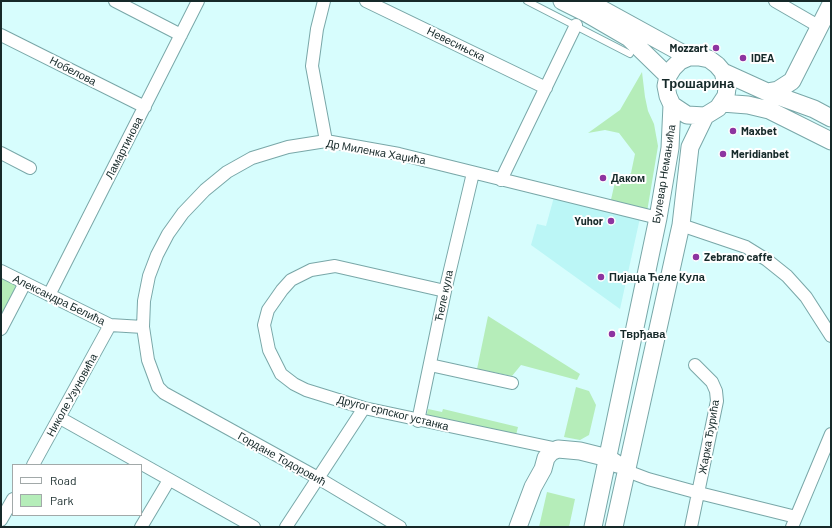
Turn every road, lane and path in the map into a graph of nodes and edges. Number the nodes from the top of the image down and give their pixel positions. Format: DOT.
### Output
graph roads {
  1 [pos="115,1"];
  2 [pos="198,1"];
  3 [pos="324,1"];
  4 [pos="366,1"];
  5 [pos="527,1"];
  6 [pos="562,1"];
  7 [pos="587,1"];
  8 [pos="775,1"];
  9 [pos="831,4"];
  10 [pos="576,25"];
  11 [pos="820,27"];
  12 [pos="1,35"];
  13 [pos="181,35"];
  14 [pos="630,54"];
  15 [pos="689,57"];
  16 [pos="723,72"];
  17 [pos="668,76"];
  18 [pos="546,88"];
  19 [pos="767,92"];
  20 [pos="722,103"];
  21 [pos="672,105"];
  22 [pos="145,107"];
  23 [pos="705,116"];
  24 [pos="831,118"];
  25 [pos="326,141"];
  26 [pos="831,141"];
  27 [pos="1,153"];
  28 [pos="30,168"];
  29 [pos="473,172"];
  30 [pos="501,180"];
  31 [pos="658,218"];
  32 [pos="681,225"];
  33 [pos="1,271"];
  34 [pos="25,283"];
  35 [pos="445,291"];
  36 [pos="50,295"];
  37 [pos="110,325"];
  38 [pos="143,327"];
  39 [pos="1,329"];
  40 [pos="831,336"];
  41 [pos="430,365"];
  42 [pos="695,365"];
  43 [pos="512,383"];
  44 [pos="164,393"];
  45 [pos="364,408"];
  46 [pos="60,418"];
  47 [pos="418,421"];
  48 [pos="831,434"];
  49 [pos="558,448"];
  50 [pos="604,460"];
  51 [pos="34,464"];
  52 [pos="141,464"];
  53 [pos="142,465"];
  54 [pos="543,469"];
  55 [pos="626,471"];
  56 [pos="318,478"];
  57 [pos="169,480"];
  58 [pos="699,493"];
  59 [pos="12,502"];
  60 [pos="1,520"];
  61 [pos="794,522"];
  62 [pos="141,527"];
  63 [pos="254,527"];
  64 [pos="286,527"];
  65 [pos="400,527"];
  66 [pos="518,527"];
  67 [pos="593,527"];
  68 [pos="614,527"];
  69 [pos="692,527"];
  1 -- 13 [label="street"];
  2 -- 13 [label="street, Ламартинова"];
  3 -- 25 [label="street"];
  4 -- 18 [label="street, Невесињска"];
  5 -- 10 [label="lane"];
  6 -- 17 [label="street"];
  7 -- 15 [label="street"];
  8 -- 11 [label="street"];
  9 -- 11 [label="street"];
  10 -- 14 [label="lane"];
  10 -- 18 [label="street"];
  11 -- 19 [label="street"];
  12 -- 22 [label="street, Нобелова"];
  13 -- 22 [label="street, Ламартинова"];
  15 -- 16 [label="street"];
  15 -- 17 [label="street"];
  16 -- 19 [label="street"];
  16 -- 20 [label="street"];
  17 -- 21 [label="street"];
  18 -- 30 [label="street"];
  19 -- 24 [label="street"];
  20 -- 23 [label="street"];
  20 -- 26 [label="street"];
  21 -- 23 [label="street, Булевар Немањића"];
  21 -- 31 [label="street, Булевар Немањића"];
  22 -- 36 [label="street, Ламартинова"];
  23 -- 32 [label="street, Булевар Немањића"];
  25 -- 29 [label="street, Др Миленка Хаџића"];
  25 -- 38 [label="street, Др Миленка Хаџића"];
  27 -- 28 [label="street"];
  29 -- 30 [label="street, Др Миленка Хаџића"];
  29 -- 35 [label="street, Ћеле кула"];
  30 -- 31 [label="street, Др Миленка Хаџића"];
  31 -- 50 [label="street, Булевар Немањића"];
  32 -- 40 [label="street"];
  32 -- 55 [label="street, Булевар Немањића"];
  33 -- 34 [label="street, Александра Белића"];
  34 -- 36 [label="street, Александра Белића"];
  34 -- 39 [label="street"];
  35 -- 41 [label="street, Ћеле кула"];
  35 -- 45 [label="street, Другог српског устанка"];
  36 -- 37 [label="street, Александра Белића"];
  37 -- 38 [label="street, Александра Белића"];
  37 -- 46 [label="street, Николе Узуновића"];
  38 -- 44 [label="street, Др Миленка Хаџића"];
  41 -- 43 [label="street"];
  41 -- 47 [label="street, Ћеле кула"];
  42 -- 58 [label="street, Жарка Ђурића"];
  44 -- 56 [label="street, Гордане Тодоровић"];
  45 -- 47 [label="street, Другог српског устанка"];
  45 -- 56 [label="street"];
  46 -- 51 [label="street, Николе Узуновића"];
  46 -- 52 [label="street"];
  47 -- 49 [label="street, Другог српског устанка"];
  48 -- 61 [label="street"];
  49 -- 50 [label="street"];
  49 -- 54 [label="street"];
  50 -- 54 [label="street"];
  50 -- 55 [label="street"];
  50 -- 67 [label="street, Булевар Немањића"];
  53 -- 57 [label="street"];
  54 -- 66 [label="street"];
  55 -- 58 [label="street"];
  55 -- 68 [label="street, Булевар Немањића"];
  56 -- 64 [label="street"];
  56 -- 65 [label="street, Гордане Тодоровић"];
  57 -- 62 [label="street"];
  57 -- 63 [label="street"];
  58 -- 61 [label="street"];
  58 -- 69 [label="street, Жарка Ђурића"];
  59 -- 60 [label="street"];
}
